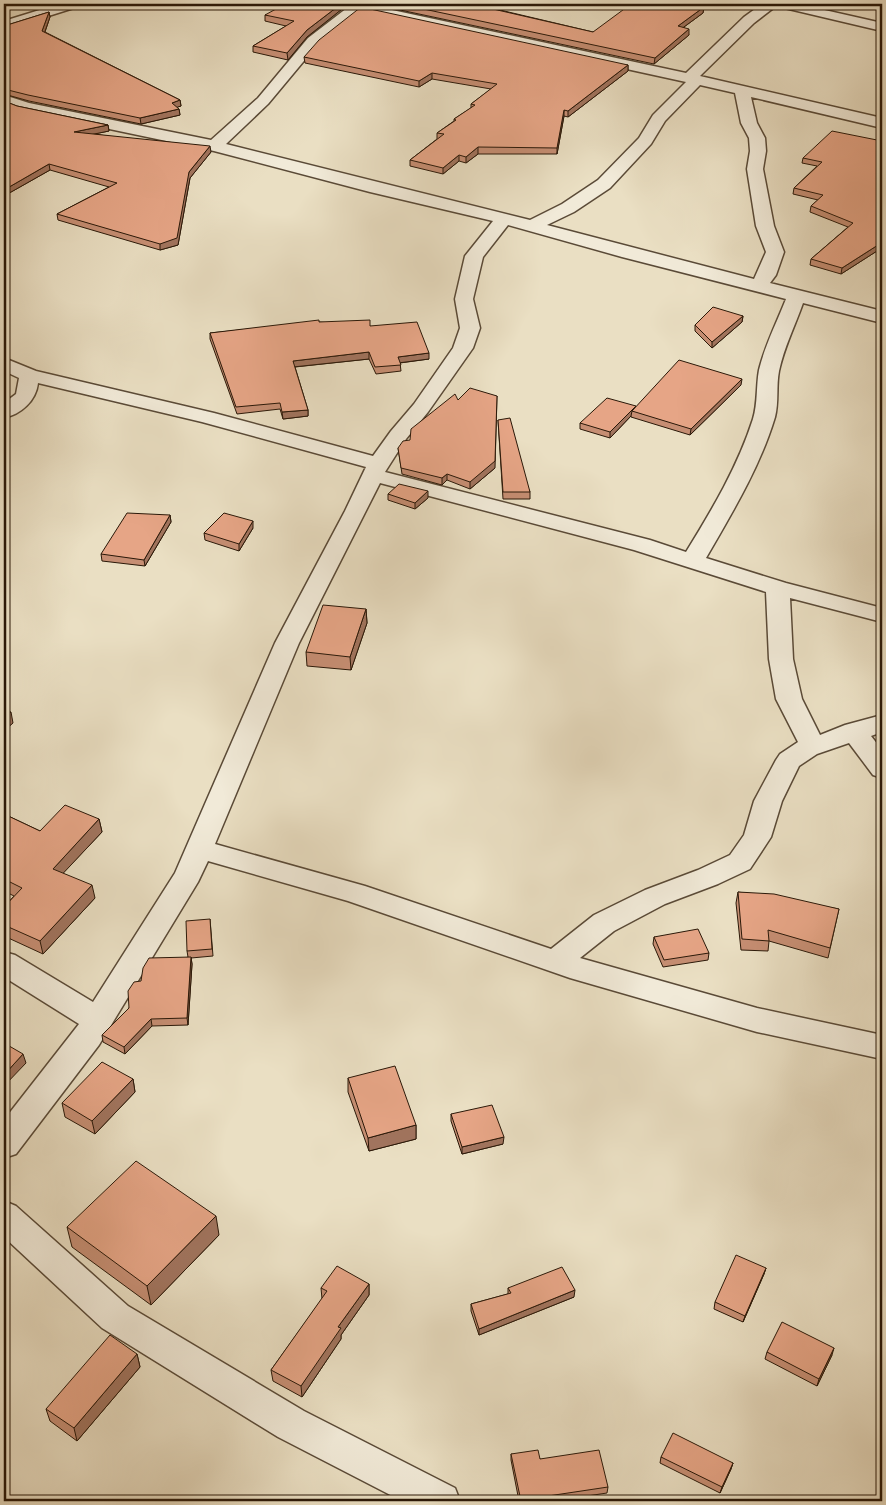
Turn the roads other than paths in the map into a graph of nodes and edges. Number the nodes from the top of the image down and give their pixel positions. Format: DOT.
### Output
graph roads {
  1 [pos="72,4"];
  2 [pos="770,4"];
  3 [pos="781,4"];
  4 [pos="352,5"];
  5 [pos="4,26"];
  6 [pos="882,28"];
  7 [pos="693,79"];
  8 [pos="742,90"];
  9 [pos="4,100"];
  10 [pos="882,123"];
  11 [pos="216,146"];
  12 [pos="504,219"];
  13 [pos="531,226"];
  14 [pos="759,286"];
  15 [pos="797,295"];
  16 [pos="882,316"];
  17 [pos="4,364"];
  18 [pos="29,374"];
  19 [pos="4,412"];
  20 [pos="375,470"];
  21 [pos="692,561"];
  22 [pos="778,588"];
  23 [pos="882,615"];
  24 [pos="882,723"];
  25 [pos="854,732"];
  26 [pos="813,746"];
  27 [pos="882,770"];
  28 [pos="199,849"];
  29 [pos="555,962"];
  30 [pos="4,963"];
  31 [pos="98,1020"];
  32 [pos="882,1048"];
  33 [pos="4,1144"];
  34 [pos="4,1216"];
  35 [pos="441,1501"];
  1 -- 5 [label="street"];
  2 -- 7 [label="street"];
  3 -- 6 [label="street"];
  4 -- 7 [label="street"];
  4 -- 11 [label="street"];
  7 -- 8 [label="street"];
  7 -- 13 [label="street"];
  8 -- 10 [label="street"];
  8 -- 14 [label="street"];
  9 -- 11 [label="street"];
  11 -- 12 [label="street"];
  12 -- 13 [label="street"];
  12 -- 20 [label="street"];
  13 -- 14 [label="street"];
  14 -- 15 [label="street"];
  15 -- 16 [label="street"];
  15 -- 21 [label="street"];
  17 -- 18 [label="street"];
  18 -- 19 [label="street"];
  18 -- 20 [label="street"];
  20 -- 21 [label="street"];
  20 -- 28 [label="street"];
  21 -- 22 [label="street"];
  22 -- 23 [label="street"];
  22 -- 26 [label="street"];
  24 -- 25 [label="street"];
  25 -- 26 [label="street"];
  25 -- 27 [label="street"];
  26 -- 29 [label="street"];
  28 -- 29 [label="street"];
  28 -- 31 [label="street"];
  29 -- 32 [label="street"];
  30 -- 31 [label="street"];
  31 -- 33 [label="street"];
  34 -- 35 [label="street"];
}
